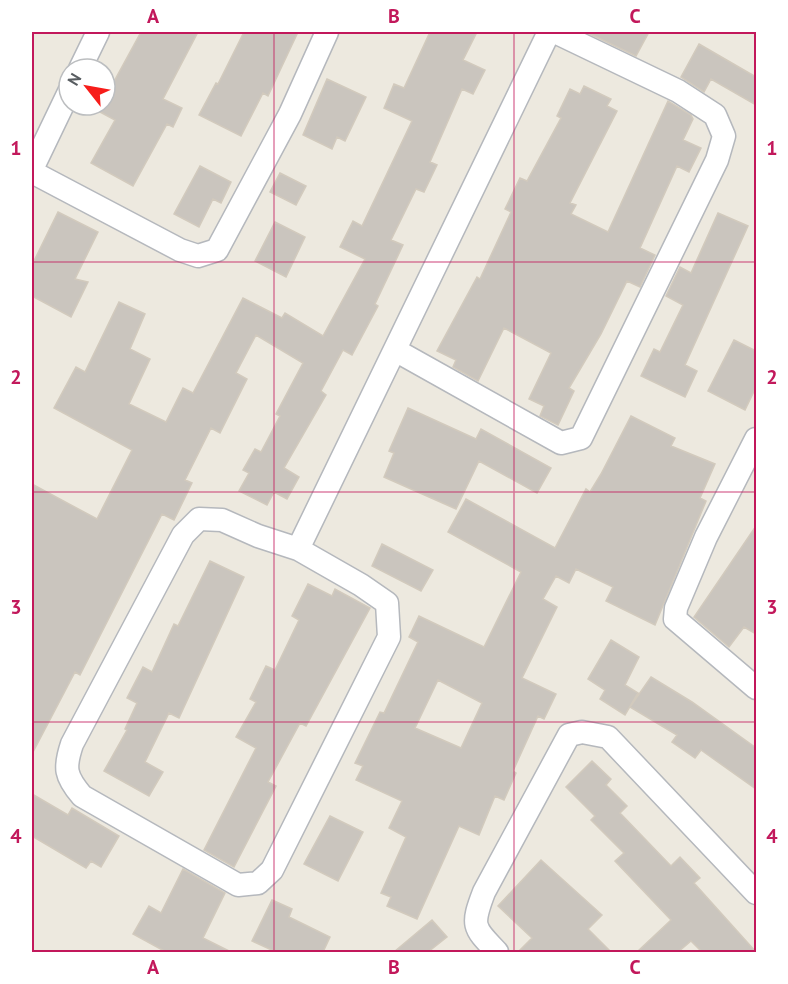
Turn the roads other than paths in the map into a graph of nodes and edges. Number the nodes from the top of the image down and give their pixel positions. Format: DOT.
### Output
graph roads {
  1 [pos="98,32"];
  2 [pos="327,32"];
  3 [pos="549,32"];
  4 [pos="555,32"];
  5 [pos="86,57"];
  6 [pos="57,117"];
  7 [pos="32,170"];
  8 [pos="395,350"];
  9 [pos="756,439"];
  10 [pos="298,549"];
  11 [pos="756,688"];
  12 [pos="756,893"];
  13 [pos="497,952"];
  1 -- 5 [label="street"];
  2 -- 7 [label="street"];
  3 -- 8 [label="street"];
  4 -- 8 [label="street"];
  6 -- 7 [label="street"];
  8 -- 10 [label="street"];
  9 -- 11 [label="street"];
  10 -- 10 [label="street"];
  12 -- 13 [label="street"];
}
